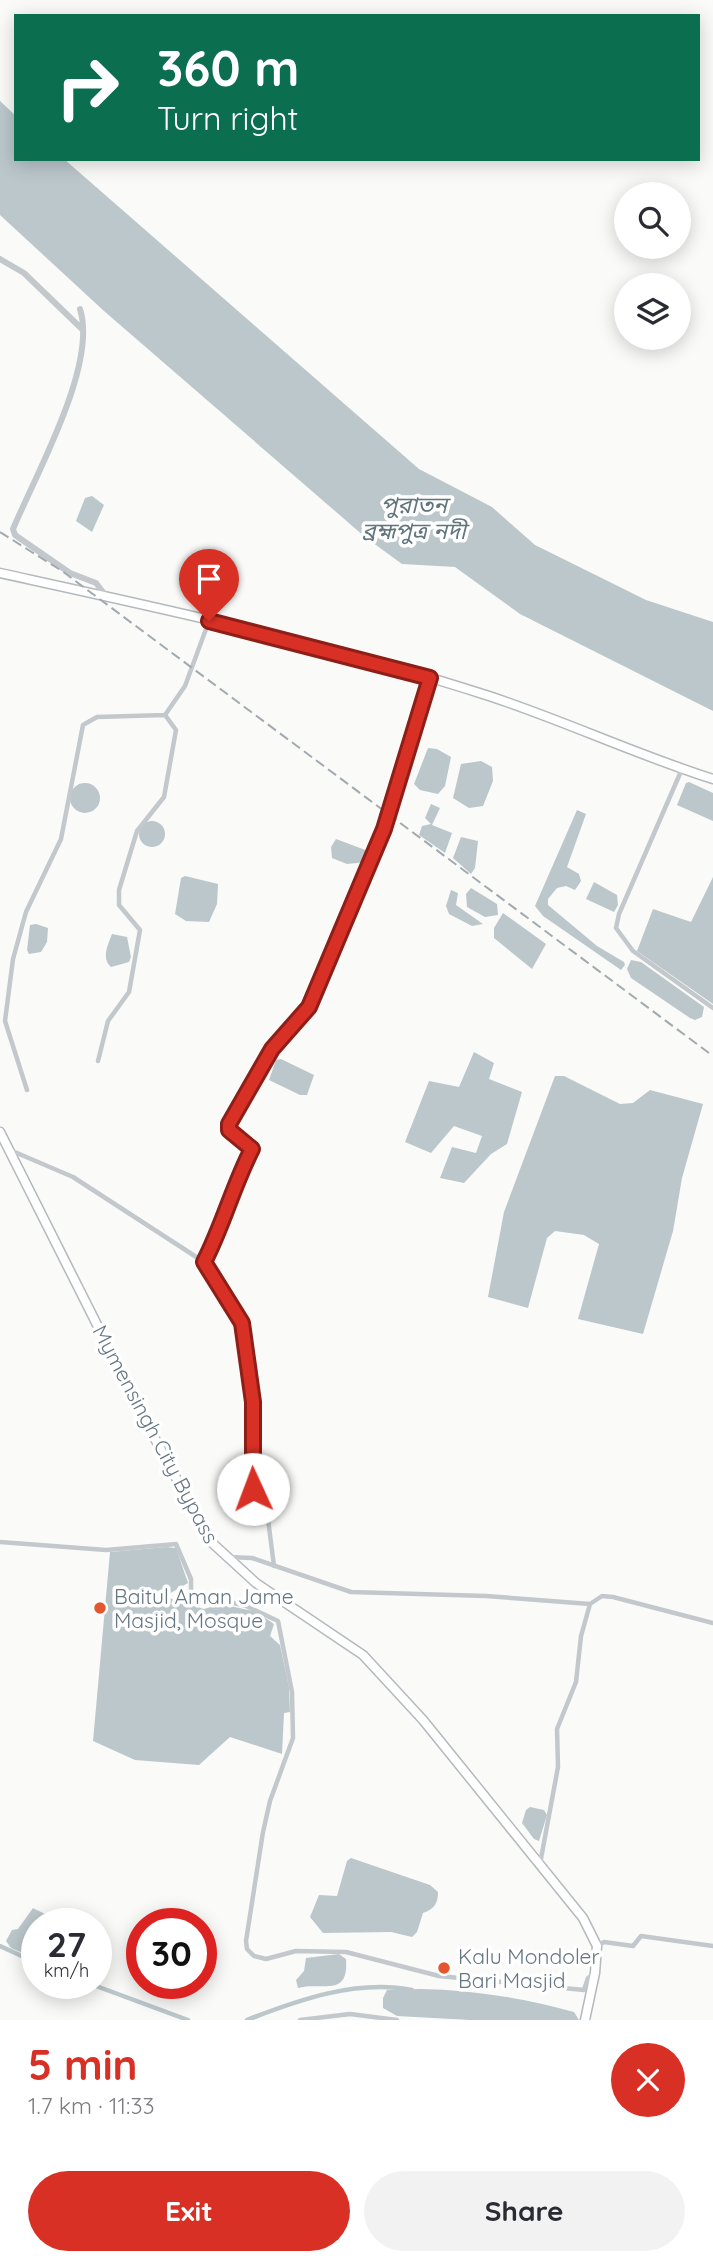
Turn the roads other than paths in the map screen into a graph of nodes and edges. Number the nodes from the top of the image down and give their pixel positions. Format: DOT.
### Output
graph roads {
  1 [pos="0,259"];
  2 [pos="80,309"];
  3 [pos="83,330"];
  4 [pos="0,573"];
  5 [pos="106,596"];
  6 [pos="209,621"];
  7 [pos="430,678"];
  8 [pos="166,715"];
  9 [pos="682,769"];
  10 [pos="713,779"];
  11 [pos="713,1008"];
  12 [pos="98,1061"];
  13 [pos="27,1090"];
  14 [pos="0,1132"];
  15 [pos="9,1149"];
  16 [pos="204,1262"];
  17 [pos="0,1542"];
  18 [pos="224,1557"];
  19 [pos="274,1566"];
  20 [pos="590,1604"];
  21 [pos="713,1623"];
  22 [pos="540,1865"];
  23 [pos="713,1946"];
  24 [pos="597,1947"];
  25 [pos="595,1973"];
  26 [pos="300,2020"];
  27 [pos="397,2020"];
  28 [pos="585,2020"];
  1 -- 3 [label="street"];
  2 -- 3 [label="street"];
  3 -- 5 [label="street"];
  4 -- 5 [label="highway"];
  5 -- 6 [label="highway"];
  6 -- 7 [label="highway"];
  6 -- 8 [label="street"];
  7 -- 9 [label="highway"];
  7 -- 16 [label="street"];
  8 -- 12 [label="street"];
  8 -- 13 [label="street"];
  9 -- 10 [label="highway"];
  9 -- 11 [label="street"];
  14 -- 15 [label="highway, Mymensingh City Bypass"];
  15 -- 16 [label="street"];
  15 -- 18 [label="highway, Mymensingh City Bypass"];
  16 -- 19 [label="street"];
  17 -- 25 [label="street"];
  18 -- 19 [label="street"];
  18 -- 22 [label="highway, Mymensingh City Bypass"];
  19 -- 20 [label="street"];
  20 -- 21 [label="street"];
  20 -- 22 [label="street"];
  22 -- 24 [label="highway, Mymensingh City Bypass"];
  23 -- 24 [label="street"];
  24 -- 25 [label="highway"];
  25 -- 28 [label="highway"];
  26 -- 27 [label="street"];
}
